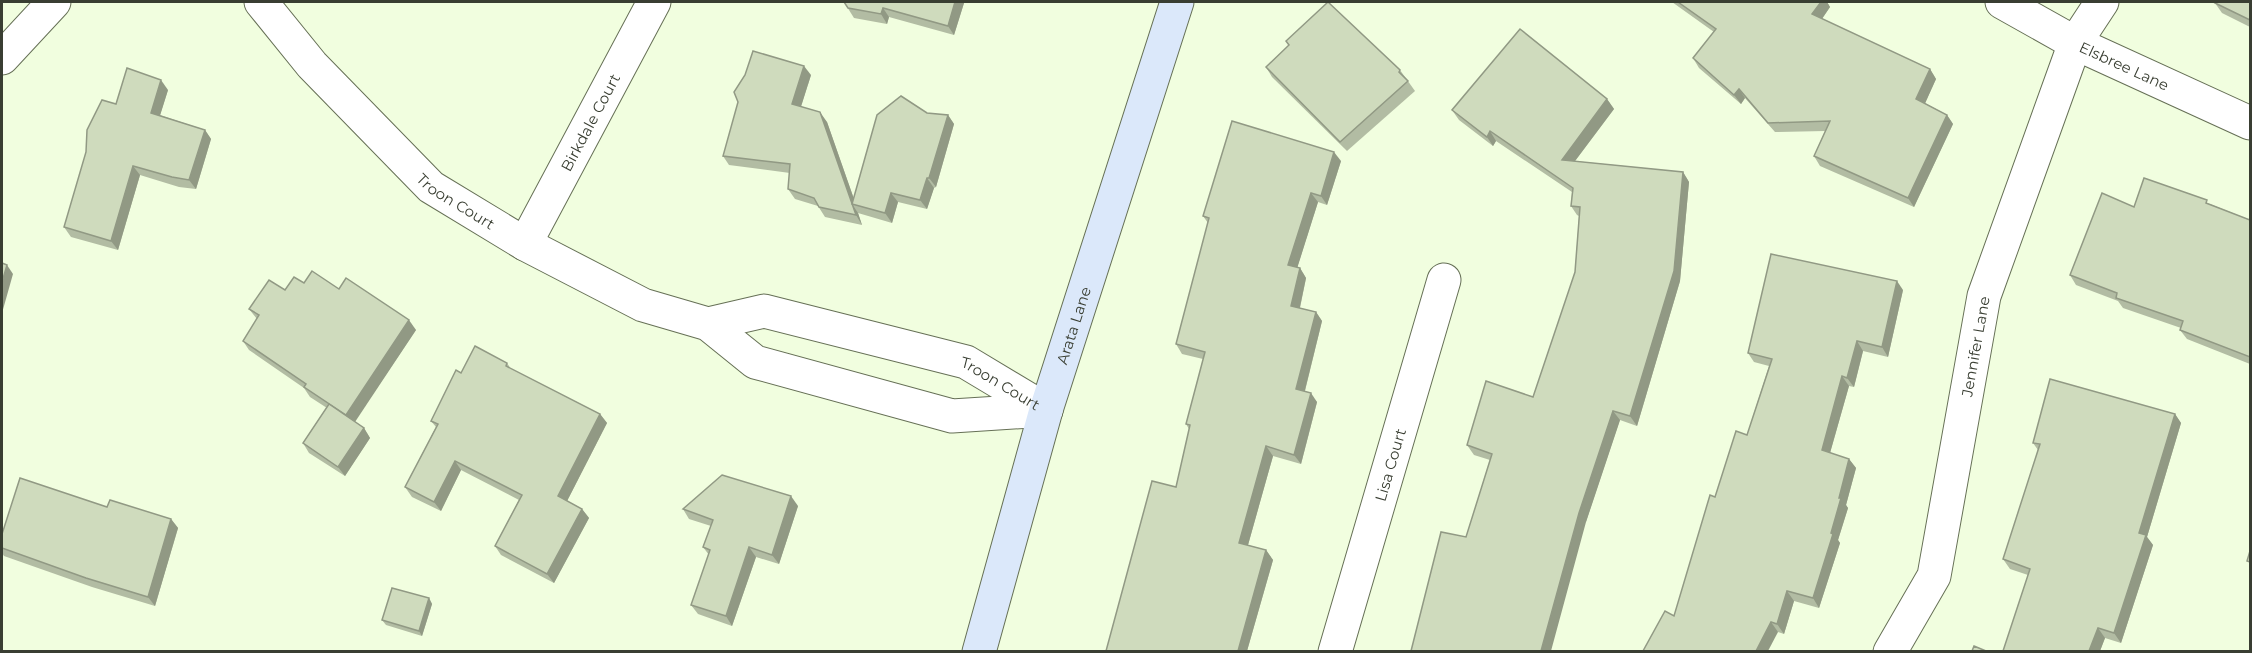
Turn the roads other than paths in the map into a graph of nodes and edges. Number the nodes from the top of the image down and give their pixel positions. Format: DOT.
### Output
graph roads {
  1 [pos="54,2"];
  2 [pos="261,2"];
  3 [pos="654,2"];
  4 [pos="1177,2"];
  5 [pos="2002,2"];
  6 [pos="2102,2"];
  7 [pos="2075,43"];
  8 [pos="2,58"];
  9 [pos="2250,123"];
  10 [pos="525,244"];
  11 [pos="1444,279"];
  12 [pos="708,324"];
  13 [pos="1046,410"];
  14 [pos="979,651"];
  15 [pos="1335,651"];
  16 [pos="1890,651"];
  1 -- 8 [label="street"];
  2 -- 10 [label="street, Troon Court"];
  3 -- 10 [label="street, Birkdale Court"];
  4 -- 13 [label="street, Arata Lane"];
  5 -- 7 [label="street, Elsbree Lane"];
  6 -- 7 [label="street, Jennifer Lane"];
  7 -- 9 [label="street, Elsbree Lane"];
  7 -- 16 [label="street, Jennifer Lane"];
  10 -- 12 [label="street, Troon Court"];
  11 -- 15 [label="street, Lisa Court"];
  12 -- 13 [label="street, Troon Court"];
  12 -- 13 [label="street, Troon Court"];
  13 -- 14 [label="street, Arata Lane"];
}
